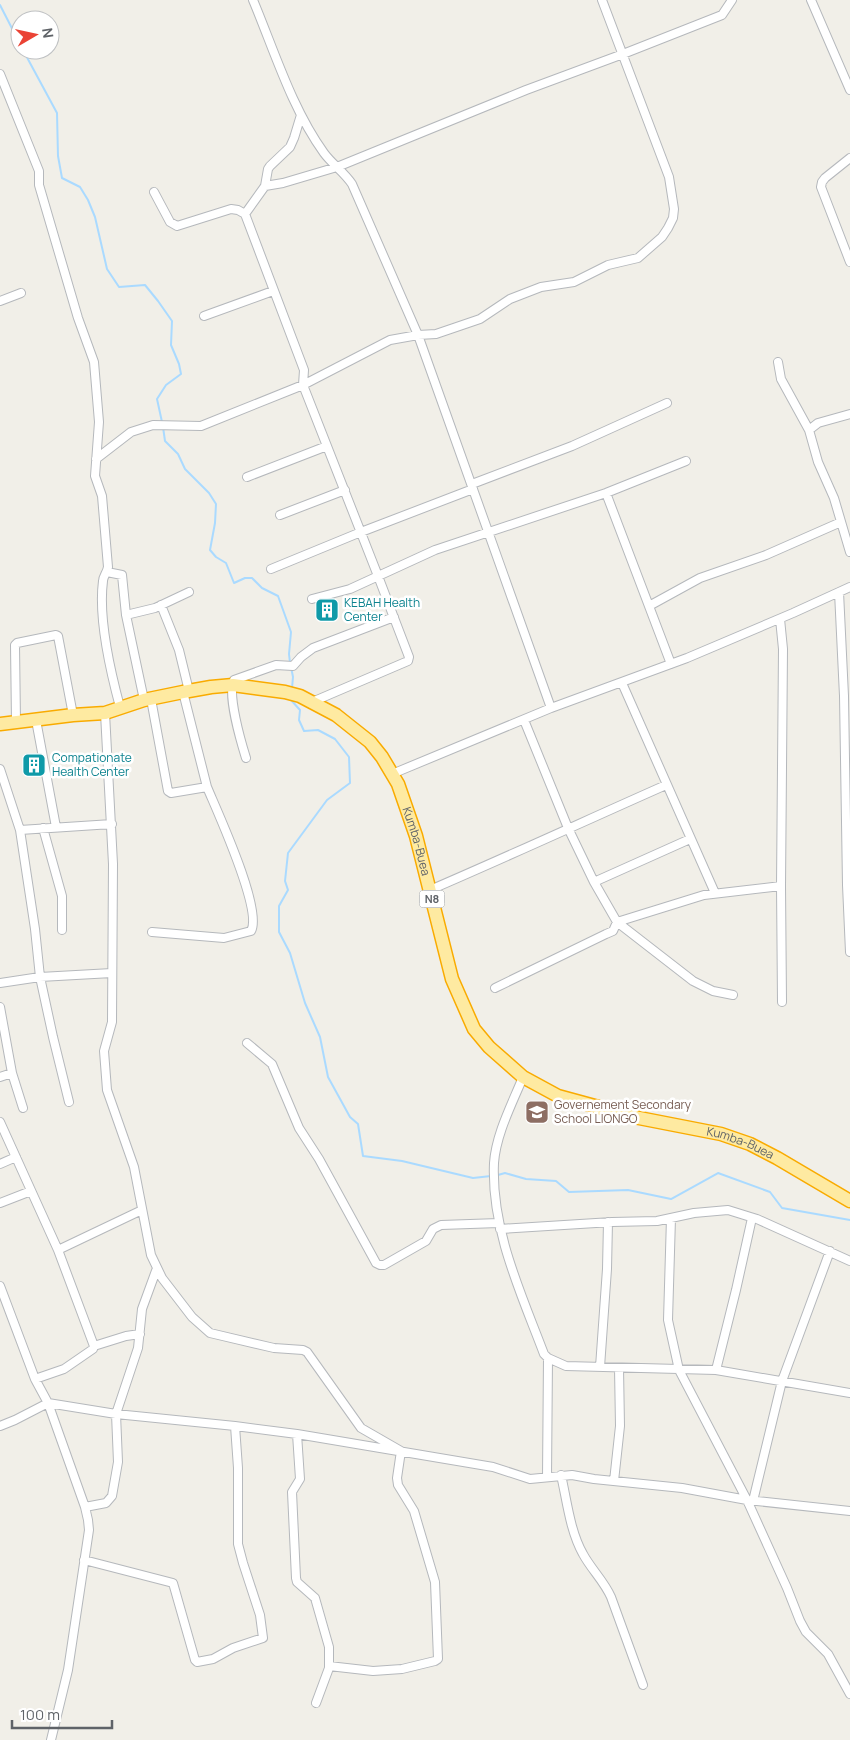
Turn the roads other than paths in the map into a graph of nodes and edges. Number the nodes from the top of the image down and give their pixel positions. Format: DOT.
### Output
graph roads {
  1 [pos="253,0"];
  2 [pos="602,0"];
  3 [pos="732,0"];
  4 [pos="811,0"];
  5 [pos="623,54"];
  6 [pos="0,74"];
  7 [pos="850,90"];
  8 [pos="300,115"];
  9 [pos="850,158"];
  10 [pos="337,167"];
  11 [pos="265,186"];
  12 [pos="154,192"];
  13 [pos="245,214"];
  14 [pos="850,262"];
  15 [pos="273,291"];
  16 [pos="21,293"];
  17 [pos="0,301"];
  18 [pos="204,316"];
  19 [pos="418,335"];
  20 [pos="778,362"];
  21 [pos="303,385"];
  22 [pos="667,404"];
  23 [pos="850,414"];
  24 [pos="809,430"];
  25 [pos="326,446"];
  26 [pos="96,459"];
  27 [pos="686,461"];
  28 [pos="247,476"];
  29 [pos="472,487"];
  30 [pos="345,490"];
  31 [pos="606,493"];
  32 [pos="280,515"];
  33 [pos="841,522"];
  34 [pos="361,532"];
  35 [pos="488,532"];
  36 [pos="850,552"];
  37 [pos="271,569"];
  38 [pos="107,572"];
  39 [pos="378,576"];
  40 [pos="850,587"];
  41 [pos="189,592"];
  42 [pos="839,592"];
  43 [pos="312,599"];
  44 [pos="161,605"];
  45 [pos="648,606"];
  46 [pos="126,615"];
  47 [pos="394,617"];
  48 [pos="780,619"];
  49 [pos="671,664"];
  50 [pos="622,683"];
  51 [pos="232,685"];
  52 [pos="186,691"];
  53 [pos="147,700"];
  54 [pos="312,702"];
  55 [pos="120,707"];
  56 [pos="551,708"];
  57 [pos="105,713"];
  58 [pos="73,715"];
  59 [pos="36,720"];
  60 [pos="524,720"];
  61 [pos="16,722"];
  62 [pos="0,724"];
  63 [pos="246,758"];
  64 [pos="0,769"];
  65 [pos="392,774"];
  66 [pos="666,785"];
  67 [pos="207,786"];
  68 [pos="112,824"];
  69 [pos="56,827"];
  70 [pos="43,828"];
  71 [pos="568,828"];
  72 [pos="20,830"];
  73 [pos="690,838"];
  74 [pos="594,882"];
  75 [pos="781,886"];
  76 [pos="430,890"];
  77 [pos="715,893"];
  78 [pos="617,922"];
  79 [pos="62,930"];
  80 [pos="152,932"];
  81 [pos="850,952"];
  82 [pos="112,973"];
  83 [pos="40,977"];
  84 [pos="0,983"];
  85 [pos="495,988"];
  86 [pos="733,995"];
  87 [pos="782,1002"];
  88 [pos="0,1007"];
  89 [pos="247,1044"];
  90 [pos="12,1073"];
  91 [pos="0,1077"];
  92 [pos="523,1077"];
  93 [pos="69,1102"];
  94 [pos="23,1108"];
  95 [pos="0,1122"];
  96 [pos="16,1157"];
  97 [pos="0,1164"];
  98 [pos="31,1190"];
  99 [pos="850,1201"];
  100 [pos="0,1203"];
  101 [pos="142,1210"];
  102 [pos="671,1218"];
  103 [pos="752,1218"];
  104 [pos="608,1222"];
  105 [pos="499,1226"];
  106 [pos="58,1250"];
  107 [pos="830,1251"];
  108 [pos="850,1261"];
  109 [pos="157,1268"];
  110 [pos="0,1286"];
  111 [pos="8,1306"];
  112 [pos="0,1309"];
  113 [pos="140,1334"];
  114 [pos="94,1346"];
  115 [pos="548,1358"];
  116 [pos="600,1367"];
  117 [pos="619,1368"];
  118 [pos="679,1370"];
  119 [pos="716,1370"];
  120 [pos="35,1379"];
  121 [pos="782,1381"];
  122 [pos="850,1392"];
  123 [pos="48,1403"];
  124 [pos="116,1414"];
  125 [pos="0,1426"];
  126 [pos="235,1426"];
  127 [pos="298,1434"];
  128 [pos="400,1451"];
  129 [pos="561,1475"];
  130 [pos="547,1476"];
  131 [pos="614,1481"];
  132 [pos="750,1501"];
  133 [pos="85,1507"];
  134 [pos="850,1511"];
  135 [pos="84,1560"];
  136 [pos="330,1666"];
  137 [pos="642,1685"];
  138 [pos="850,1694"];
  139 [pos="316,1703"];
  140 [pos="52,1740"];
  1 -- 8 [label="street"];
  2 -- 5 [label="street"];
  3 -- 5 [label="street"];
  4 -- 7 [label="street"];
  5 -- 10 [label="street"];
  5 -- 19 [label="street"];
  6 -- 26 [label="street"];
  8 -- 10 [label="street"];
  8 -- 11 [label="street"];
  9 -- 14 [label="street"];
  10 -- 11 [label="street"];
  10 -- 19 [label="street"];
  11 -- 13 [label="street"];
  12 -- 13 [label="street"];
  13 -- 15 [label="street"];
  15 -- 18 [label="street"];
  15 -- 21 [label="street"];
  16 -- 17 [label="street"];
  19 -- 21 [label="street"];
  19 -- 29 [label="street"];
  20 -- 24 [label="street"];
  21 -- 25 [label="street"];
  21 -- 26 [label="street"];
  22 -- 29 [label="street"];
  23 -- 24 [label="street"];
  24 -- 33 [label="street"];
  25 -- 28 [label="street"];
  25 -- 30 [label="street"];
  26 -- 38 [label="street"];
  27 -- 31 [label="street"];
  29 -- 34 [label="street"];
  29 -- 35 [label="street"];
  30 -- 32 [label="street"];
  30 -- 34 [label="street"];
  31 -- 35 [label="street"];
  31 -- 45 [label="street"];
  33 -- 36 [label="street"];
  33 -- 45 [label="street"];
  34 -- 37 [label="street"];
  34 -- 39 [label="street"];
  35 -- 39 [label="street"];
  35 -- 56 [label="street"];
  38 -- 46 [label="street"];
  38 -- 55 [label="street"];
  39 -- 43 [label="street"];
  39 -- 47 [label="street"];
  40 -- 42 [label="street"];
  41 -- 44 [label="street"];
  42 -- 48 [label="street"];
  42 -- 81 [label="street"];
  44 -- 46 [label="street"];
  44 -- 52 [label="street"];
  45 -- 49 [label="street"];
  46 -- 53 [label="street"];
  47 -- 51 [label="street"];
  47 -- 54 [label="street"];
  48 -- 49 [label="street"];
  48 -- 75 [label="street"];
  49 -- 50 [label="street"];
  50 -- 56 [label="street"];
  50 -- 66 [label="street"];
  51 -- 52 [label="highway, Kumba-Buea / N8"];
  51 -- 54 [label="highway, Kumba-Buea / N8"];
  51 -- 63 [label="street"];
  52 -- 53 [label="highway, Kumba-Buea / N8"];
  52 -- 67 [label="street"];
  53 -- 55 [label="highway, Kumba-Buea / N8"];
  53 -- 67 [label="street"];
  54 -- 65 [label="highway, Kumba-Buea / N8"];
  55 -- 57 [label="highway, Kumba-Buea / N8"];
  56 -- 60 [label="street"];
  57 -- 58 [label="highway, Kumba-Buea / N8"];
  57 -- 68 [label="street"];
  58 -- 59 [label="highway, Kumba-Buea / N8"];
  58 -- 61 [label="street"];
  59 -- 61 [label="highway, Kumba-Buea / N8"];
  59 -- 69 [label="street"];
  60 -- 65 [label="street"];
  60 -- 71 [label="street"];
  61 -- 62 [label="highway, Kumba-Buea / N8"];
  64 -- 72 [label="street"];
  65 -- 76 [label="highway, Kumba-Buea / N8"];
  66 -- 71 [label="street"];
  66 -- 73 [label="street"];
  67 -- 80 [label="street"];
  68 -- 69 [label="street"];
  68 -- 82 [label="street"];
  69 -- 70 [label="street"];
  70 -- 72 [label="street"];
  70 -- 79 [label="street"];
  71 -- 74 [label="street"];
  71 -- 76 [label="street"];
  72 -- 83 [label="street"];
  73 -- 74 [label="street"];
  73 -- 77 [label="street"];
  74 -- 78 [label="street"];
  75 -- 77 [label="street"];
  75 -- 87 [label="street"];
  76 -- 92 [label="highway, Kumba-Buea / N8"];
  77 -- 78 [label="street"];
  78 -- 85 [label="street"];
  78 -- 86 [label="street"];
  82 -- 83 [label="street"];
  82 -- 101 [label="street"];
  83 -- 84 [label="street"];
  83 -- 93 [label="street"];
  88 -- 90 [label="street"];
  89 -- 105 [label="street"];
  90 -- 91 [label="street"];
  90 -- 94 [label="street"];
  92 -- 99 [label="highway, Kumba-Buea / N8"];
  92 -- 105 [label="street"];
  95 -- 96 [label="street"];
  96 -- 97 [label="street"];
  96 -- 98 [label="street"];
  98 -- 100 [label="street"];
  98 -- 106 [label="street"];
  101 -- 106 [label="street"];
  101 -- 109 [label="street"];
  102 -- 103 [label="street"];
  102 -- 104 [label="street"];
  102 -- 118 [label="street"];
  103 -- 107 [label="street"];
  103 -- 119 [label="street"];
  104 -- 105 [label="street"];
  104 -- 116 [label="street"];
  105 -- 115 [label="street"];
  106 -- 114 [label="street"];
  107 -- 108 [label="street"];
  107 -- 121 [label="street"];
  109 -- 113 [label="street"];
  109 -- 128 [label="street"];
  110 -- 111 [label="street"];
  111 -- 112 [label="street"];
  111 -- 120 [label="street"];
  113 -- 114 [label="street"];
  113 -- 124 [label="street"];
  114 -- 120 [label="street"];
  115 -- 116 [label="street"];
  115 -- 130 [label="street"];
  116 -- 117 [label="street"];
  117 -- 118 [label="street"];
  117 -- 131 [label="street"];
  118 -- 119 [label="street"];
  118 -- 132 [label="street"];
  119 -- 121 [label="street"];
  120 -- 123 [label="street"];
  121 -- 122 [label="street"];
  121 -- 132 [label="street"];
  123 -- 124 [label="street"];
  123 -- 125 [label="street"];
  123 -- 133 [label="street"];
  124 -- 126 [label="street"];
  124 -- 133 [label="street"];
  126 -- 127 [label="street"];
  126 -- 135 [label="street"];
  127 -- 128 [label="street"];
  127 -- 136 [label="street"];
  128 -- 130 [label="street"];
  128 -- 136 [label="street"];
  129 -- 130 [label="street"];
  129 -- 131 [label="street"];
  129 -- 137 [label="street"];
  131 -- 132 [label="street"];
  132 -- 134 [label="street"];
  132 -- 138 [label="street"];
  133 -- 135 [label="street"];
  135 -- 140 [label="street"];
  136 -- 139 [label="street"];
}
